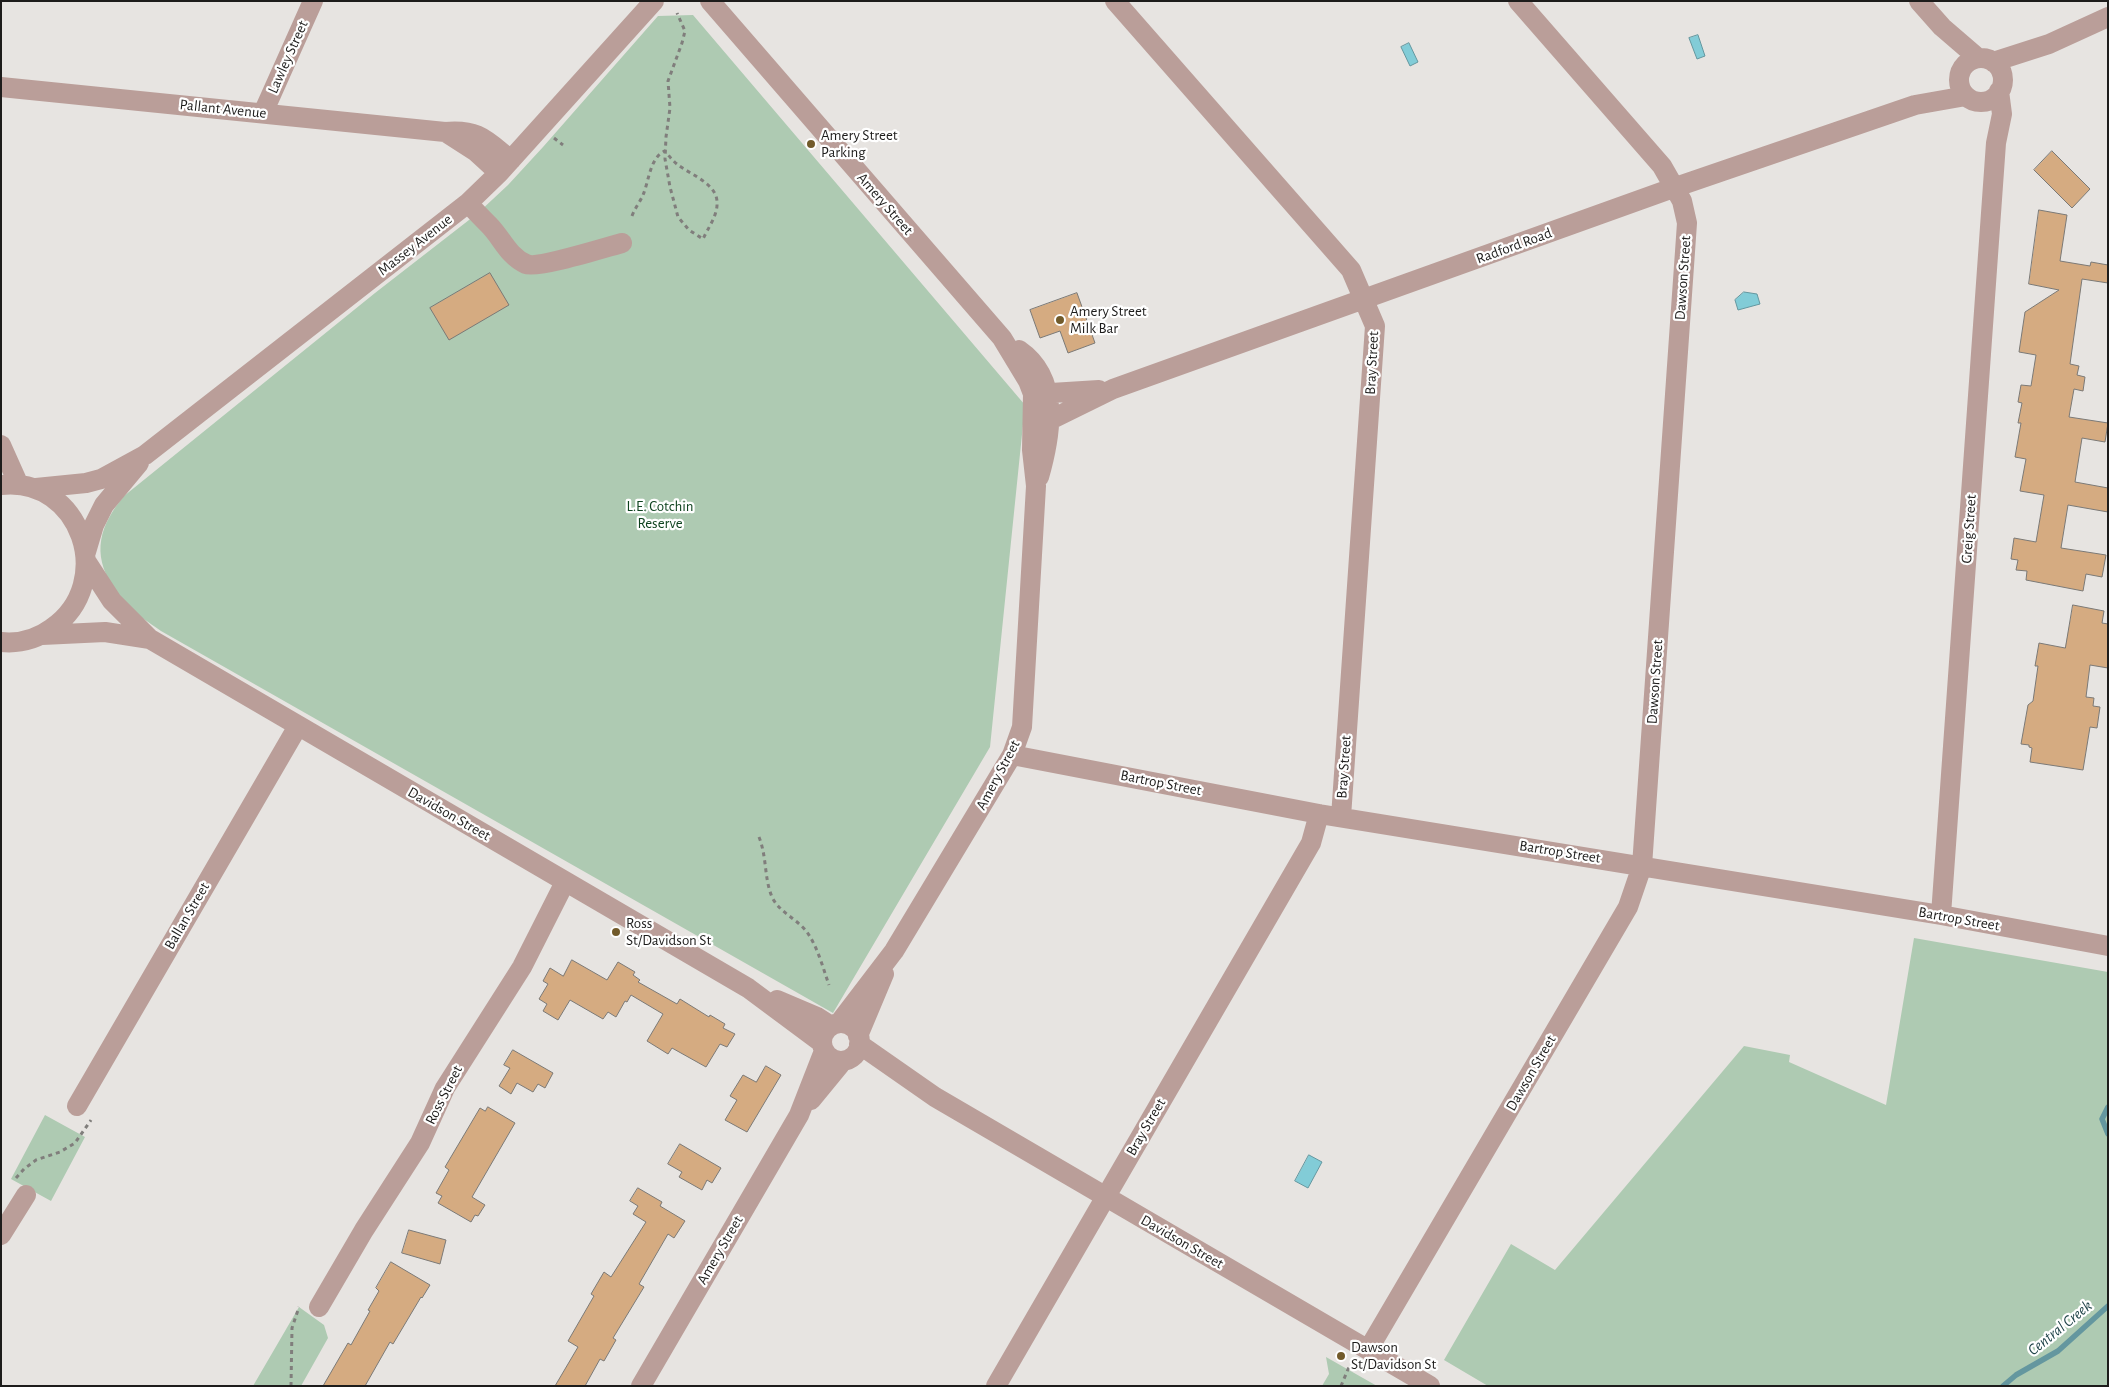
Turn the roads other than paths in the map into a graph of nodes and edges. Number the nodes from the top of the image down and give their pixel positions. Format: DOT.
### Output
graph roads {
  1 [pos="313,1"];
  2 [pos="654,1"];
  3 [pos="710,1"];
  4 [pos="1115,1"];
  5 [pos="1518,1"];
  6 [pos="1919,1"];
  7 [pos="2107,21"];
  8 [pos="2049,44"];
  9 [pos="1974,65"];
  10 [pos="1,88"];
  11 [pos="2000,88"];
  12 [pos="1972,98"];
  13 [pos="1915,105"];
  14 [pos="264,113"];
  15 [pos="1996,143"];
  16 [pos="505,167"];
  17 [pos="1673,188"];
  18 [pos="468,203"];
  19 [pos="622,243"];
  20 [pos="1363,301"];
  21 [pos="1113,389"];
  22 [pos="1040,394"];
  23 [pos="1041,423"];
  24 [pos="1,445"];
  25 [pos="145,455"];
  26 [pos="18,485"];
  27 [pos="86,557"];
  28 [pos="42,635"];
  29 [pos="150,639"];
  30 [pos="4,645"];
  31 [pos="298,726"];
  32 [pos="1012,755"];
  33 [pos="1318,814"];
  34 [pos="1341,817"];
  35 [pos="1642,866"];
  36 [pos="565,882"];
  37 [pos="1941,915"];
  38 [pos="2108,946"];
  39 [pos="894,951"];
  40 [pos="829,1036"];
  41 [pos="853,1050"];
  42 [pos="84,1113"];
  43 [pos="798,1115"];
  44 [pos="18,1190"];
  45 [pos="1106,1197"];
  46 [pos="1,1235"];
  47 [pos="320,1307"];
  48 [pos="1368,1350"];
  49 [pos="641,1386"];
  50 [pos="996,1386"];
  51 [pos="1430,1386"];
  1 -- 14 [label="street, Lawley Street"];
  2 -- 16 [label="street, Massey Avenue"];
  3 -- 22 [label="street, Amery Street"];
  4 -- 20 [label="street, Bray Street"];
  5 -- 17 [label="street, Dawson Street"];
  6 -- 9 [label="street"];
  7 -- 8 [label="street, Radford Road"];
  8 -- 9 [label="street, Radford Road"];
  8 -- 11 [label="street, Radford Road"];
  9 -- 11 [label="street"];
  9 -- 12 [label="street"];
  9 -- 13 [label="street, Radford Road"];
  10 -- 14 [label="street, Pallant Avenue"];
  11 -- 12 [label="street"];
  11 -- 15 [label="street, Greig Street"];
  12 -- 13 [label="street, Radford Road"];
  12 -- 15 [label="street, Greig Street"];
  13 -- 17 [label="street, Radford Road"];
  14 -- 16 [label="street, Pallant Avenue"];
  15 -- 37 [label="street, Greig Street"];
  16 -- 18 [label="street, Massey Avenue"];
  17 -- 20 [label="street, Radford Road"];
  17 -- 35 [label="street, Dawson Street"];
  18 -- 19 [label="street"];
  18 -- 25 [label="street, Massey Avenue"];
  20 -- 21 [label="street, Radford Road"];
  20 -- 34 [label="street, Bray Street"];
  21 -- 22 [label="street, Radford Road"];
  21 -- 23 [label="street, Radford Road"];
  22 -- 23 [label="street, Amery Street"];
  23 -- 32 [label="street, Amery Street"];
  24 -- 26 [label="street"];
  25 -- 26 [label="street, Massey Avenue"];
  25 -- 27 [label="street, Massey Avenue"];
  26 -- 27 [label="street"];
  27 -- 28 [label="street, Massey Avenue"];
  27 -- 29 [label="street, Davidson Street"];
  28 -- 29 [label="street, Davidson Street"];
  28 -- 30 [label="street"];
  29 -- 31 [label="street, Davidson Street"];
  31 -- 36 [label="street, Davidson Street"];
  31 -- 42 [label="street, Ballan Street"];
  32 -- 33 [label="street, Bartrop Street"];
  32 -- 39 [label="street, Amery Street"];
  33 -- 34 [label="street, Bartrop Street"];
  33 -- 45 [label="street, Bray Street"];
  34 -- 35 [label="street, Bartrop Street"];
  35 -- 37 [label="street, Bartrop Street"];
  35 -- 48 [label="street, Dawson Street"];
  36 -- 40 [label="street, Davidson Street"];
  36 -- 47 [label="street, Ross Street"];
  37 -- 38 [label="street, Bartrop Street"];
  39 -- 40 [label="street, Amery Street"];
  39 -- 41 [label="street, Amery Street"];
  40 -- 41 [label="street"];
  40 -- 41 [label="street"];
  40 -- 43 [label="street, Amery Street"];
  41 -- 43 [label="street, Amery Street"];
  41 -- 45 [label="street, Davidson Street"];
  43 -- 49 [label="street, Amery Street"];
  44 -- 46 [label="street"];
  45 -- 48 [label="street, Davidson Street"];
  45 -- 50 [label="street, Bray Street"];
  48 -- 51 [label="street, Davidson Street"];
}
